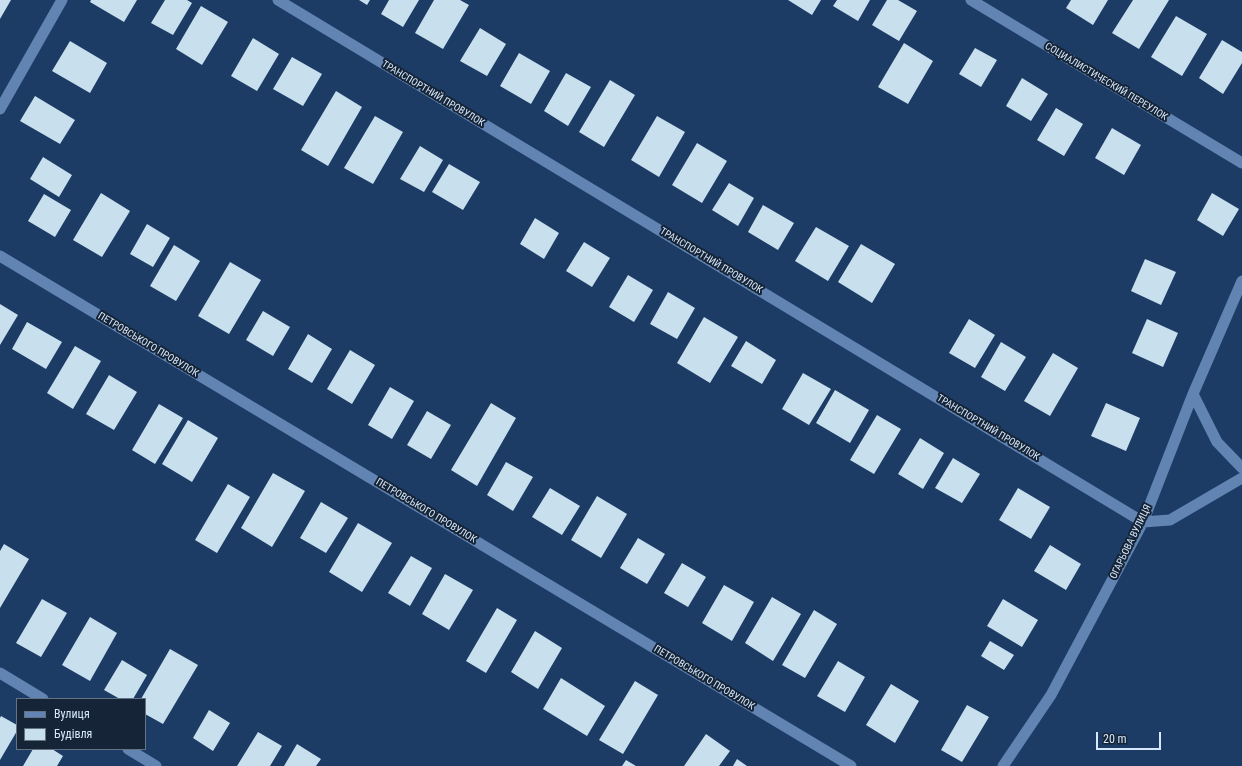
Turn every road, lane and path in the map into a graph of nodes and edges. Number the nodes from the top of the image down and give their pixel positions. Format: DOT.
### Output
graph roads {
  1 [pos="62,0"];
  2 [pos="278,0"];
  3 [pos="971,0"];
  4 [pos="0,109"];
  5 [pos="1242,163"];
  6 [pos="0,256"];
  7 [pos="1242,281"];
  8 [pos="1193,394"];
  9 [pos="1242,468"];
  10 [pos="1242,478"];
  11 [pos="1143,522"];
  12 [pos="0,674"];
  13 [pos="41,698"];
  14 [pos="130,750"];
  15 [pos="156,766"];
  16 [pos="851,766"];
  17 [pos="1003,766"];
  1 -- 4 [label="street"];
  2 -- 11 [label="street, ТРАНСПОРТНИЙ ПРОВУЛОК"];
  3 -- 5 [label="street, СОЦИАЛИСТИЧЕСКИЙ ПЕРЕУЛОК"];
  6 -- 16 [label="street, ПЕТРОВСЬКОГО ПРОВУЛОК"];
  7 -- 8 [label="street, ОГАРЬОВА ВУЛИЦЯ"];
  8 -- 9 [label="street"];
  8 -- 11 [label="street, ОГАРЬОВА ВУЛИЦЯ"];
  10 -- 11 [label="street"];
  11 -- 17 [label="street, ОГАРЬОВА ВУЛИЦЯ"];
  12 -- 13 [label="street"];
  14 -- 15 [label="street"];
}
